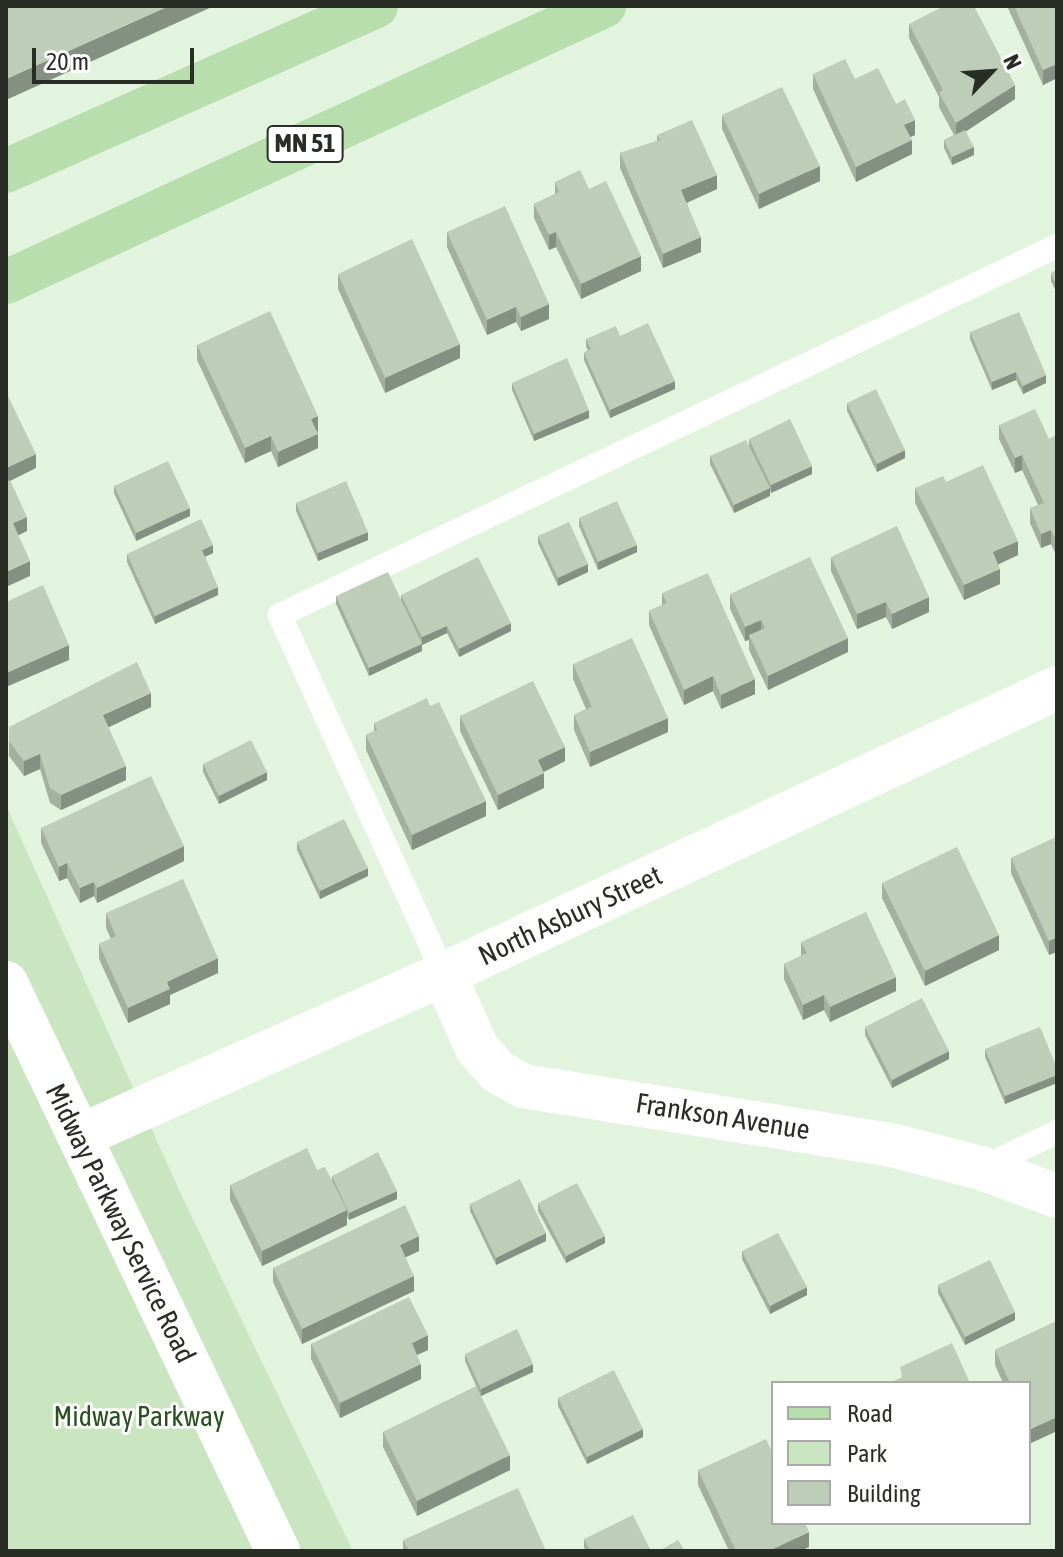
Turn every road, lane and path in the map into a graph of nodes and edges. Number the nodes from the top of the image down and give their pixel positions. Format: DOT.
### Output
graph roads {
  1 [pos="376,6"];
  2 [pos="604,6"];
  3 [pos="6,171"];
  4 [pos="1057,246"];
  5 [pos="6,282"];
  6 [pos="1057,688"];
  7 [pos="444,974"];
  8 [pos="6,983"];
  9 [pos="1057,1132"];
  10 [pos="80,1136"];
  11 [pos="981,1168"];
  12 [pos="1057,1196"];
  13 [pos="278,1551"];
  1 -- 3 [label="main road"];
  2 -- 5 [label="main road, MN 51"];
  4 -- 7 [label="lane"];
  6 -- 7 [label="street, North Asbury Street"];
  7 -- 10 [label="street, North Asbury Street"];
  7 -- 11 [label="street, Frankson Avenue"];
  8 -- 10 [label="street, Midway Parkway Service Road"];
  9 -- 11 [label="lane"];
  10 -- 13 [label="street, Midway Parkway Service Road"];
  11 -- 12 [label="street, Frankson Avenue"];
}
